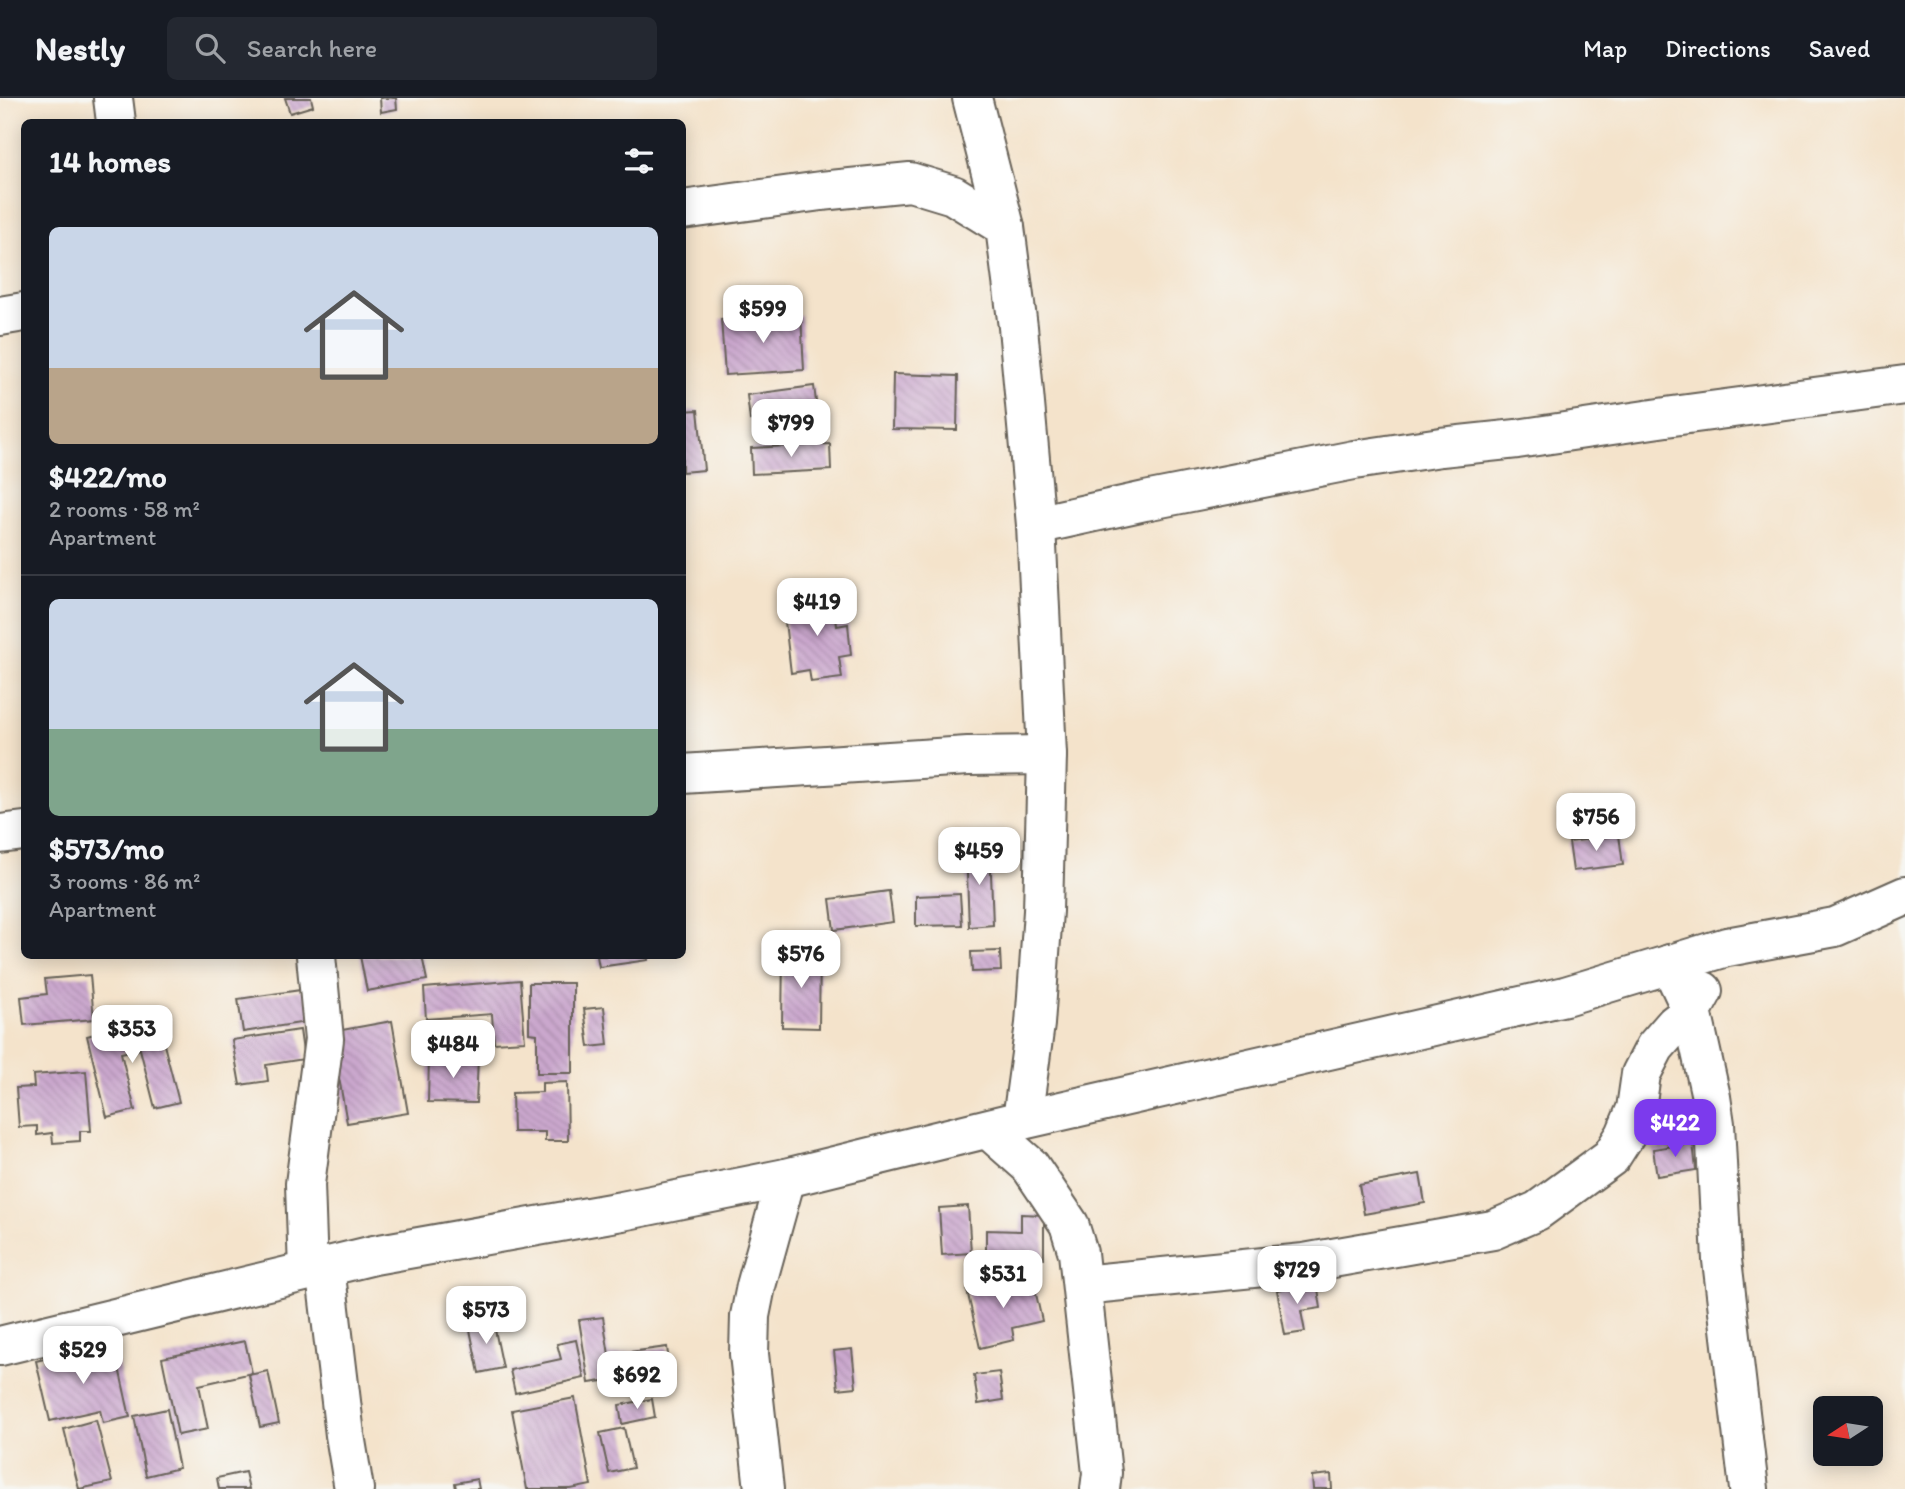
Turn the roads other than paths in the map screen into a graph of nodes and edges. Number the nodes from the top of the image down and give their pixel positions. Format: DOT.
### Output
graph roads {
  1 [pos="113,98"];
  2 [pos="972,98"];
  3 [pos="116,119"];
  4 [pos="686,209"];
  5 [pos="1005,227"];
  6 [pos="21,312"];
  7 [pos="0,316"];
  8 [pos="1905,385"];
  9 [pos="1035,525"];
  10 [pos="1047,755"];
  11 [pos="686,774"];
  12 [pos="21,831"];
  13 [pos="0,834"];
  14 [pos="1905,896"];
  15 [pos="1727,947"];
  16 [pos="316,959"];
  17 [pos="1670,964"];
  18 [pos="1692,1011"];
  19 [pos="1005,1124"];
  20 [pos="786,1178"];
  21 [pos="317,1269"];
  22 [pos="1083,1285"];
  23 [pos="0,1346"];
  24 [pos="354,1489"];
  25 [pos="764,1489"];
  26 [pos="1100,1489"];
  27 [pos="1749,1489"];
  1 -- 3 [label="street"];
  2 -- 5 [label="street"];
  4 -- 5 [label="street"];
  5 -- 9 [label="street"];
  6 -- 7 [label="street"];
  8 -- 9 [label="street"];
  9 -- 10 [label="street"];
  10 -- 11 [label="street"];
  10 -- 19 [label="street"];
  12 -- 13 [label="street"];
  14 -- 15 [label="street"];
  15 -- 17 [label="street"];
  15 -- 18 [label="street"];
  16 -- 21 [label="street"];
  17 -- 18 [label="street"];
  17 -- 19 [label="street"];
  18 -- 22 [label="street"];
  18 -- 27 [label="street"];
  19 -- 20 [label="street"];
  19 -- 22 [label="street"];
  20 -- 21 [label="street"];
  20 -- 25 [label="street"];
  21 -- 23 [label="street"];
  21 -- 24 [label="street"];
  22 -- 26 [label="street"];
}
